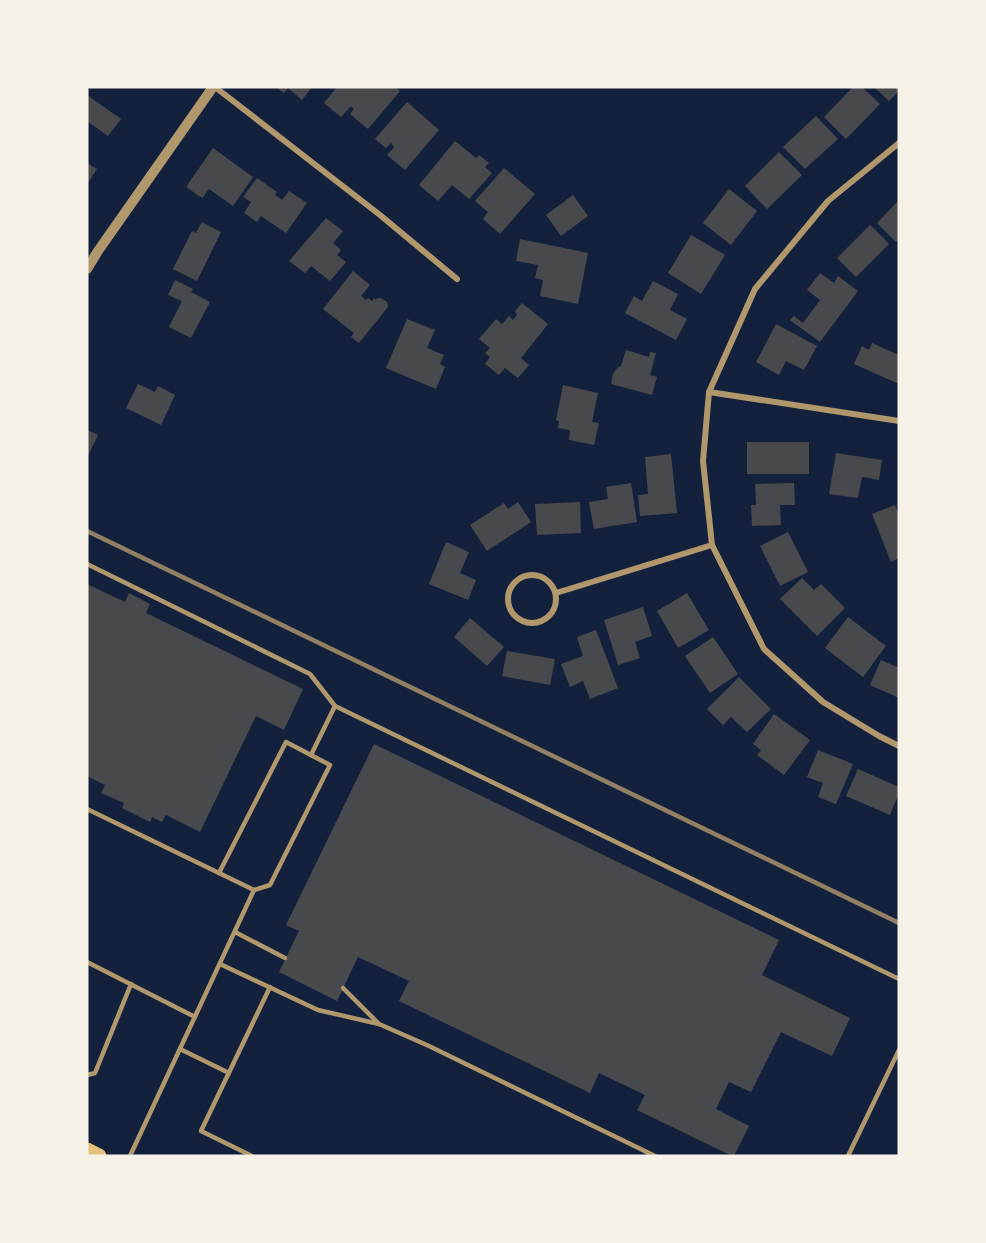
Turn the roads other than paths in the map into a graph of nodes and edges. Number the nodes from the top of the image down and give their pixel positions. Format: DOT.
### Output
graph roads {
  1 [pos="214,87"];
  2 [pos="899,143"];
  3 [pos="87,269"];
  4 [pos="457,279"];
  5 [pos="709,392"];
  6 [pos="899,422"];
  7 [pos="712,545"];
  8 [pos="87,564"];
  9 [pos="556,593"];
  10 [pos="335,706"];
  11 [pos="899,746"];
  12 [pos="311,755"];
  13 [pos="87,809"];
  14 [pos="219,873"];
  15 [pos="254,890"];
  16 [pos="235,932"];
  17 [pos="285,958"];
  18 [pos="87,962"];
  19 [pos="220,964"];
  20 [pos="899,979"];
  21 [pos="131,984"];
  22 [pos="270,987"];
  23 [pos="343,988"];
  24 [pos="195,1017"];
  25 [pos="379,1024"];
  26 [pos="180,1048"];
  27 [pos="899,1050"];
  28 [pos="229,1073"];
  29 [pos="87,1075"];
  30 [pos="87,1150"];
  31 [pos="99,1156"];
  32 [pos="130,1156"];
  33 [pos="252,1156"];
  34 [pos="655,1156"];
  35 [pos="848,1156"];
  1 -- 3 [label="street"];
  1 -- 4 [label="street"];
  2 -- 5 [label="street"];
  5 -- 6 [label="street"];
  5 -- 7 [label="street"];
  7 -- 9 [label="street"];
  7 -- 11 [label="street"];
  8 -- 10 [label="lane"];
  9 -- 9 [label="street"];
  10 -- 12 [label="lane"];
  10 -- 20 [label="lane"];
  12 -- 14 [label="lane"];
  12 -- 15 [label="lane"];
  13 -- 14 [label="lane"];
  14 -- 15 [label="lane"];
  15 -- 16 [label="lane"];
  16 -- 17 [label="lane"];
  16 -- 19 [label="lane"];
  18 -- 21 [label="lane"];
  19 -- 22 [label="lane"];
  19 -- 24 [label="lane"];
  21 -- 24 [label="lane"];
  21 -- 29 [label="lane"];
  22 -- 25 [label="lane"];
  22 -- 28 [label="lane"];
  23 -- 25 [label="lane"];
  24 -- 26 [label="lane"];
  25 -- 34 [label="lane"];
  26 -- 28 [label="lane"];
  26 -- 32 [label="lane"];
  27 -- 35 [label="lane"];
  28 -- 33 [label="lane"];
  30 -- 31 [label="main road"];
}
